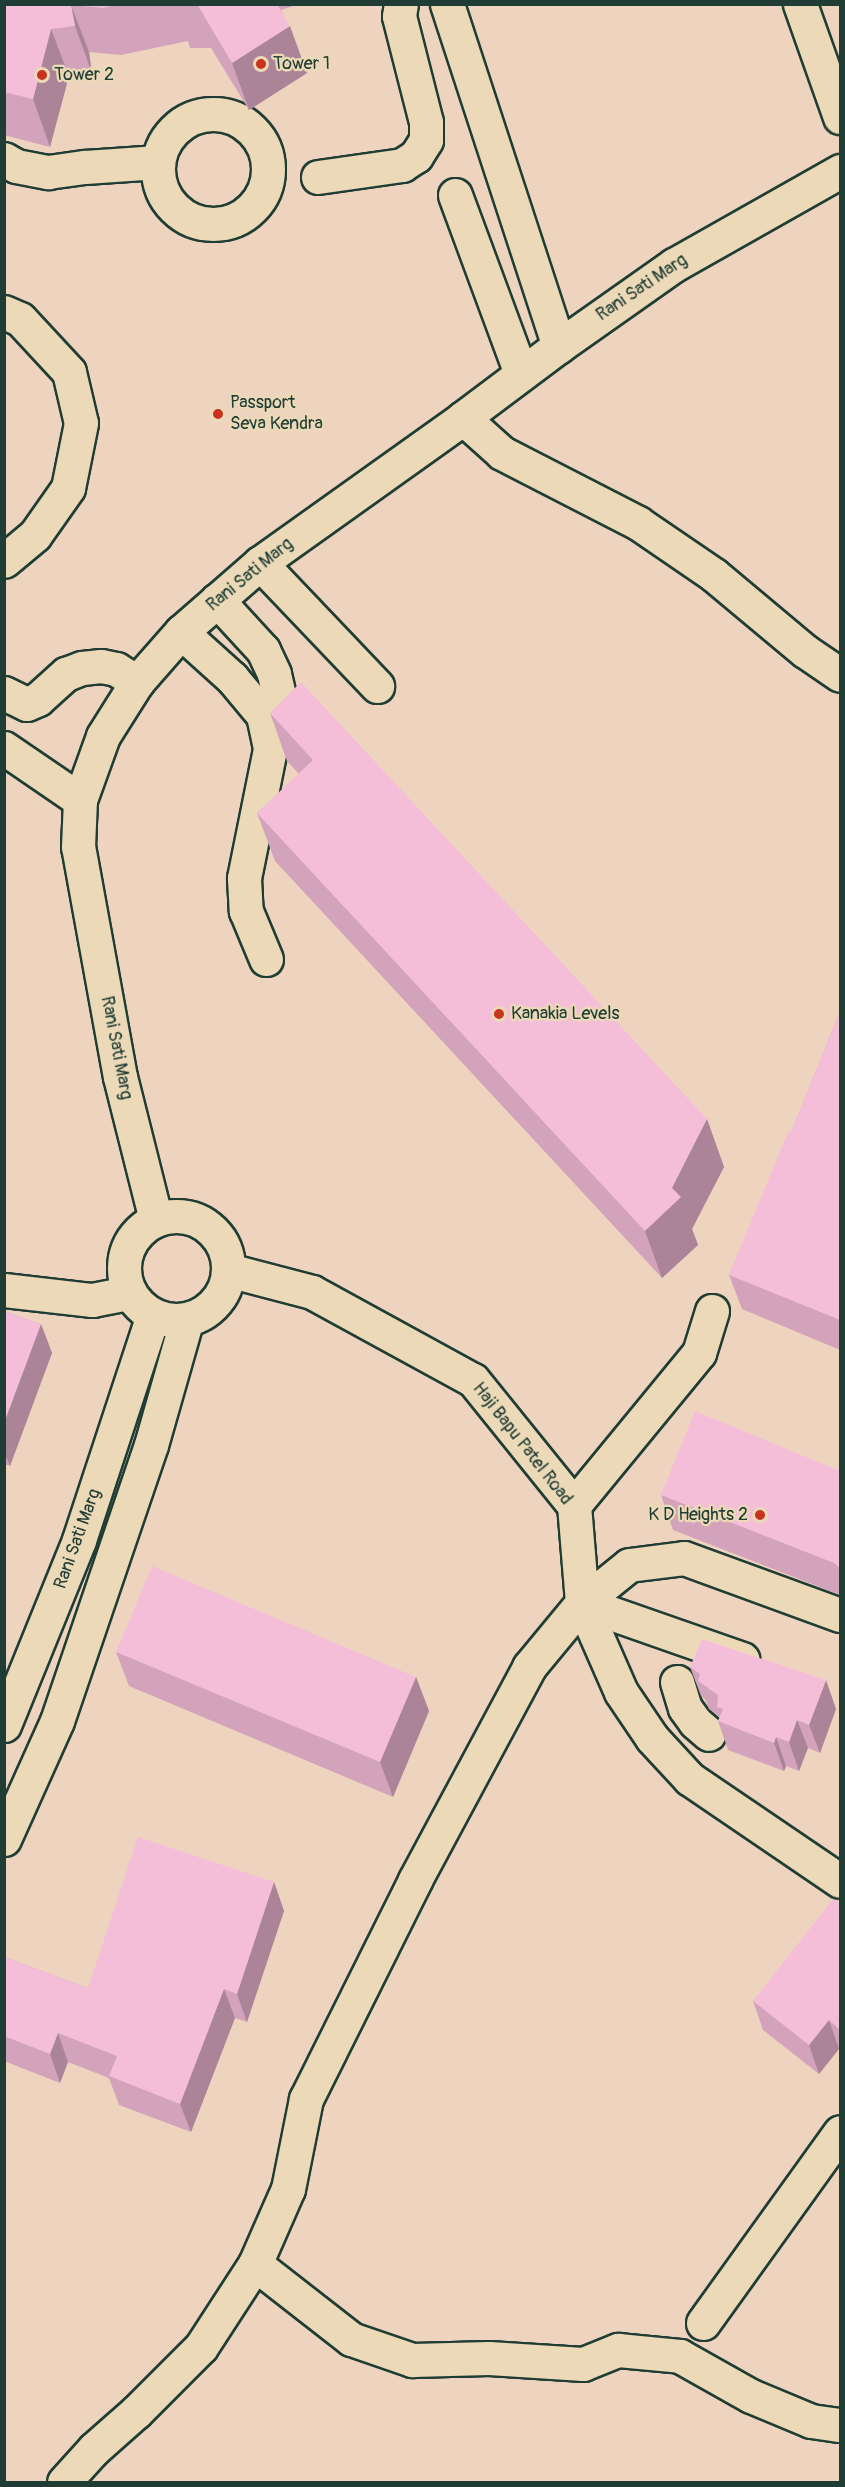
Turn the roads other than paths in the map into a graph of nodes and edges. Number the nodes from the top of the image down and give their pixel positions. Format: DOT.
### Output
graph roads {
  1 [pos="401,4"];
  2 [pos="447,4"];
  3 [pos="800,4"];
  4 [pos="840,117"];
  5 [pos="4,159"];
  6 [pos="158,162"];
  7 [pos="840,171"];
  8 [pos="318,177"];
  9 [pos="455,195"];
  10 [pos="4,312"];
  11 [pos="559,346"];
  12 [pos="521,373"];
  13 [pos="463,418"];
  14 [pos="4,561"];
  15 [pos="260,563"];
  16 [pos="217,600"];
  17 [pos="181,632"];
  18 [pos="840,675"];
  19 [pos="137,682"];
  20 [pos="377,686"];
  21 [pos="4,693"];
  22 [pos="4,748"];
  23 [pos="270,749"];
  24 [pos="80,800"];
  25 [pos="266,959"];
  26 [pos="156,1220"];
  27 [pos="228,1270"];
  28 [pos="4,1290"];
  29 [pos="129,1293"];
  30 [pos="712,1311"];
  31 [pos="153,1315"];
  32 [pos="187,1319"];
  33 [pos="125,1402"];
  34 [pos="159,1416"];
  35 [pos="574,1505"];
  36 [pos="85,1522"];
  37 [pos="119,1536"];
  38 [pos="582,1603"];
  39 [pos="840,1615"];
  40 [pos="772,1670"];
  41 [pos="677,1682"];
  42 [pos="19,1690"];
  43 [pos="61,1709"];
  44 [pos="4,1725"];
  45 [pos="690,1779"];
  46 [pos="4,1839"];
  47 [pos="840,1881"];
  48 [pos="840,2132"];
  49 [pos="255,2264"];
  50 [pos="703,2323"];
  51 [pos="840,2425"];
  52 [pos="64,2482"];
  1 -- 8 [label="street"];
  2 -- 11 [label="street"];
  3 -- 4 [label="street"];
  5 -- 6 [label="street"];
  7 -- 11 [label="street, Rani Sati Marg"];
  9 -- 12 [label="street"];
  10 -- 14 [label="street"];
  11 -- 12 [label="street, Rani Sati Marg"];
  12 -- 13 [label="street, Rani Sati Marg"];
  13 -- 15 [label="street, Rani Sati Marg"];
  13 -- 18 [label="street"];
  15 -- 16 [label="street, Rani Sati Marg"];
  15 -- 20 [label="street"];
  16 -- 17 [label="street, Rani Sati Marg"];
  16 -- 23 [label="street"];
  17 -- 19 [label="street, Rani Sati Marg"];
  17 -- 23 [label="street"];
  19 -- 21 [label="street"];
  19 -- 24 [label="street, Rani Sati Marg"];
  22 -- 24 [label="street"];
  23 -- 25 [label="street"];
  24 -- 26 [label="street, Rani Sati Marg"];
  26 -- 27 [label="street"];
  26 -- 29 [label="street"];
  27 -- 32 [label="street"];
  27 -- 35 [label="street, Haji Bapu Patel Road"];
  28 -- 29 [label="street"];
  29 -- 31 [label="street"];
  30 -- 35 [label="street"];
  31 -- 32 [label="street"];
  31 -- 33 [label="street, Rani Sati Marg"];
  32 -- 34 [label="street"];
  33 -- 34 [label="street"];
  33 -- 36 [label="street, Rani Sati Marg"];
  34 -- 37 [label="street"];
  35 -- 38 [label="street, Haji Bapu Patel Road"];
  36 -- 37 [label="street"];
  36 -- 42 [label="street, Rani Sati Marg"];
  37 -- 43 [label="street"];
  38 -- 39 [label="street"];
  38 -- 40 [label="street"];
  38 -- 45 [label="street, Haji Bapu Patel Road"];
  38 -- 49 [label="street"];
  41 -- 45 [label="street"];
  42 -- 43 [label="street"];
  42 -- 44 [label="street, Rani Sati Marg"];
  43 -- 46 [label="street"];
  45 -- 47 [label="street, Haji Bapu Patel Road"];
  48 -- 50 [label="street"];
  49 -- 51 [label="street"];
  49 -- 52 [label="street"];
}
